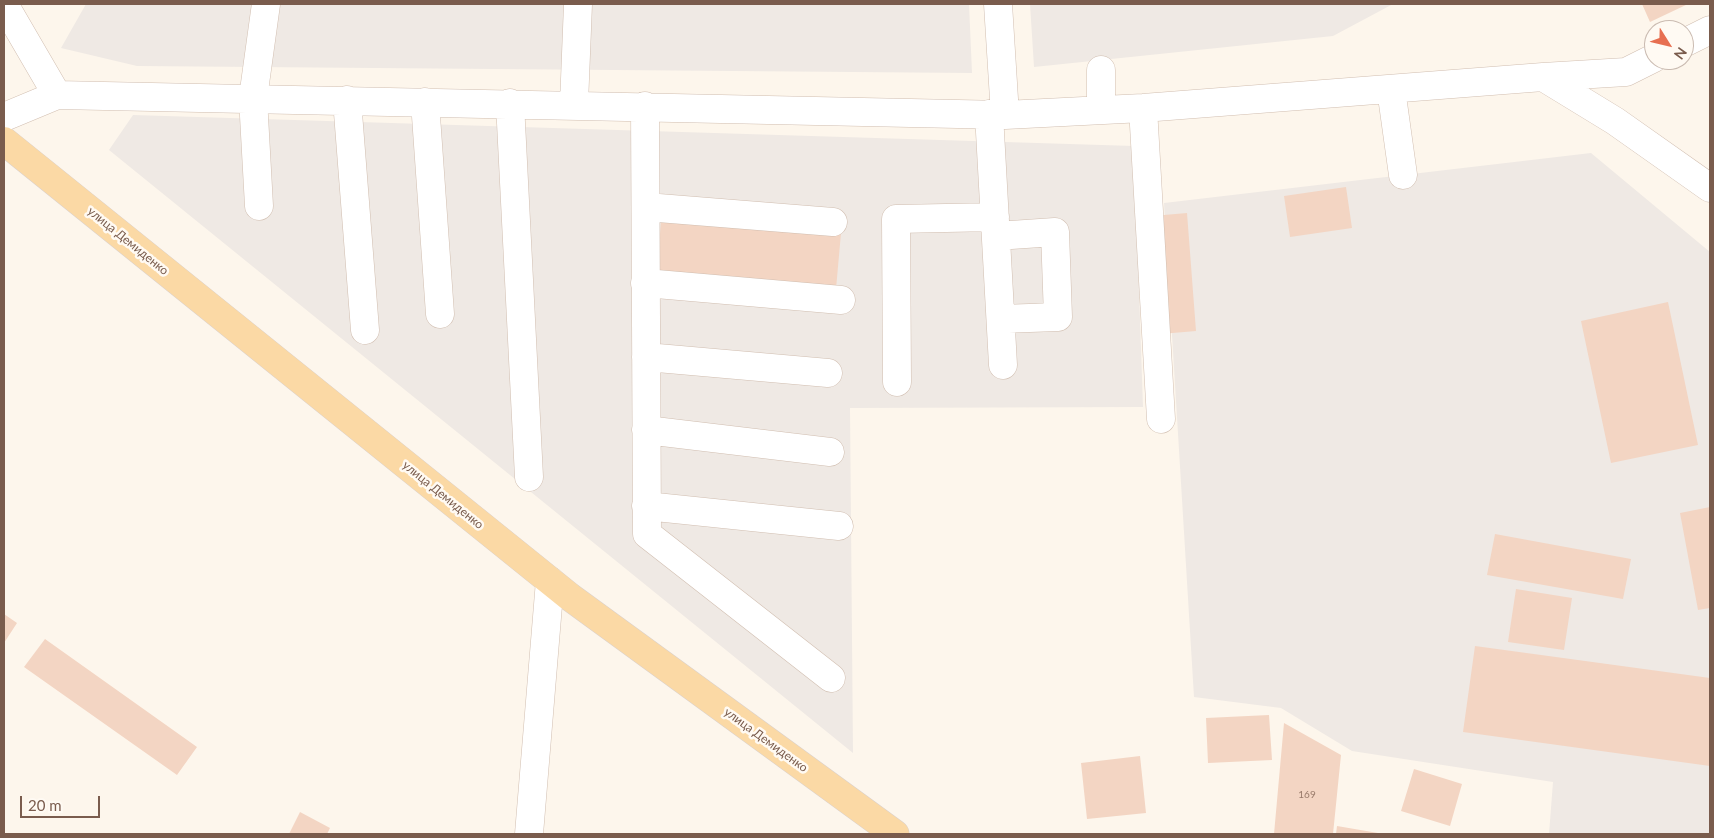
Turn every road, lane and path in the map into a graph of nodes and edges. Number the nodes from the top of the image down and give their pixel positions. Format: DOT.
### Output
graph roads {
  1 [pos="4,4"];
  2 [pos="266,4"];
  3 [pos="578,4"];
  4 [pos="998,4"];
  5 [pos="1710,30"];
  6 [pos="1694,38"];
  7 [pos="1644,63"];
  8 [pos="1101,70"];
  9 [pos="1543,76"];
  10 [pos="1392,89"];
  11 [pos="57,95"];
  12 [pos="253,98"];
  13 [pos="347,100"];
  14 [pos="425,102"];
  15 [pos="510,103"];
  16 [pos="574,104"];
  17 [pos="645,106"];
  18 [pos="1143,108"];
  19 [pos="1101,110"];
  20 [pos="997,114"];
  21 [pos="4,116"];
  22 [pos="4,141"];
  23 [pos="1403,175"];
  24 [pos="1710,188"];
  25 [pos="259,206"];
  26 [pos="646,207"];
  27 [pos="833,222"];
  28 [pos="995,227"];
  29 [pos="646,283"];
  30 [pos="841,300"];
  31 [pos="440,314"];
  32 [pos="1000,319"];
  33 [pos="365,330"];
  34 [pos="646,357"];
  35 [pos="1003,365"];
  36 [pos="828,373"];
  37 [pos="897,382"];
  38 [pos="1160,419"];
  39 [pos="646,430"];
  40 [pos="830,452"];
  41 [pos="529,477"];
  42 [pos="646,506"];
  43 [pos="839,526"];
  44 [pos="550,581"];
  45 [pos="831,678"];
  46 [pos="529,834"];
  47 [pos="895,834"];
  1 -- 11 [label="lane"];
  2 -- 12 [label="lane"];
  3 -- 16 [label="lane"];
  4 -- 20 [label="lane"];
  5 -- 6 [label="lane"];
  7 -- 9 [label="lane"];
  8 -- 19 [label="lane"];
  9 -- 10 [label="lane"];
  9 -- 24 [label="lane"];
  10 -- 18 [label="lane"];
  10 -- 23 [label="lane"];
  11 -- 12 [label="lane"];
  11 -- 21 [label="lane"];
  12 -- 13 [label="lane"];
  12 -- 25 [label="lane"];
  13 -- 14 [label="lane"];
  13 -- 33 [label="lane"];
  14 -- 15 [label="lane"];
  14 -- 31 [label="lane"];
  15 -- 16 [label="lane"];
  15 -- 41 [label="lane"];
  16 -- 17 [label="lane"];
  17 -- 20 [label="lane"];
  17 -- 26 [label="lane"];
  18 -- 19 [label="lane"];
  18 -- 38 [label="lane"];
  19 -- 20 [label="lane"];
  20 -- 28 [label="lane"];
  22 -- 44 [label="main road, улица Демиденко"];
  26 -- 27 [label="lane"];
  26 -- 29 [label="lane"];
  28 -- 32 [label="lane"];
  28 -- 32 [label="lane"];
  28 -- 37 [label="lane"];
  29 -- 30 [label="lane"];
  29 -- 34 [label="lane"];
  32 -- 35 [label="lane"];
  34 -- 36 [label="lane"];
  34 -- 39 [label="lane"];
  39 -- 40 [label="lane"];
  39 -- 42 [label="lane"];
  42 -- 43 [label="lane"];
  42 -- 45 [label="lane"];
  44 -- 46 [label="lane"];
  44 -- 47 [label="main road, улица Демиденко"];
}
